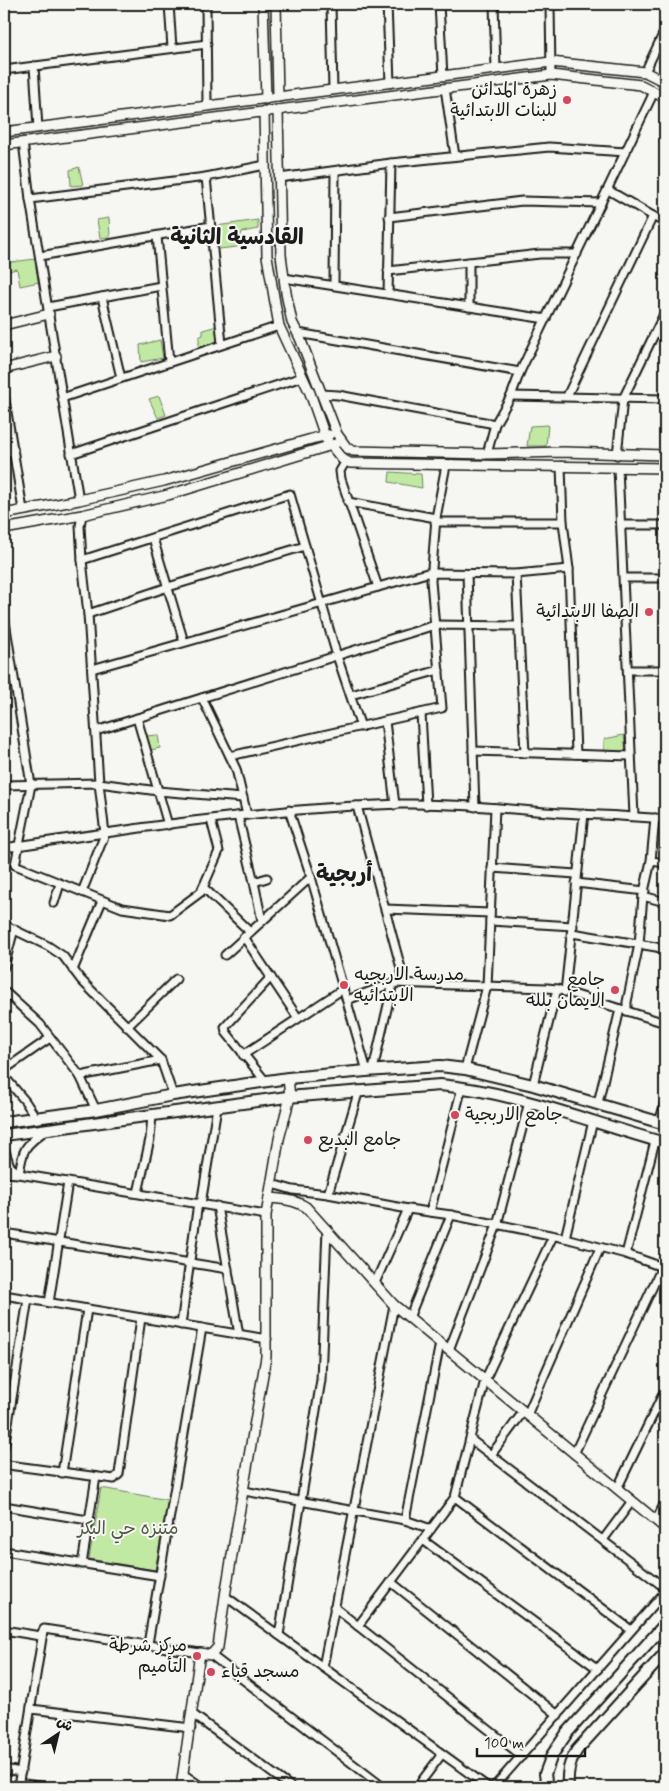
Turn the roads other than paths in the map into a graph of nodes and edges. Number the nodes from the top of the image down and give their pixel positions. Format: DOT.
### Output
graph roads {
  1 [pos="169,4"];
  2 [pos="206,4"];
  3 [pos="263,4"];
  4 [pos="276,4"];
  5 [pos="332,4"];
  6 [pos="387,4"];
  7 [pos="439,4"];
  8 [pos="494,4"];
  9 [pos="550,4"];
  10 [pos="665,30"];
  11 [pos="207,44"];
  12 [pos="172,48"];
  13 [pos="551,62"];
  14 [pos="34,66"];
  15 [pos="496,69"];
  16 [pos="4,70"];
  17 [pos="645,72"];
  18 [pos="551,75"];
  19 [pos="443,76"];
  20 [pos="665,82"];
  21 [pos="390,83"];
  22 [pos="445,88"];
  23 [pos="334,90"];
  24 [pos="654,92"];
  25 [pos="278,97"];
  26 [pos="665,98"];
  27 [pos="266,99"];
  28 [pos="207,106"];
  29 [pos="278,110"];
  30 [pos="264,111"];
  31 [pos="140,114"];
  32 [pos="141,127"];
  33 [pos="38,128"];
  34 [pos="4,132"];
  35 [pos="23,142"];
  36 [pos="4,145"];
  37 [pos="626,152"];
  38 [pos="455,156"];
  39 [pos="391,163"];
  40 [pos="264,165"];
  41 [pos="335,172"];
  42 [pos="206,177"];
  43 [pos="279,178"];
  44 [pos="608,190"];
  45 [pos="30,199"];
  46 [pos="601,203"];
  47 [pos="653,216"];
  48 [pos="389,217"];
  49 [pos="665,223"];
  50 [pos="211,226"];
  51 [pos="156,236"];
  52 [pos="577,254"];
  53 [pos="40,256"];
  54 [pos="470,262"];
  55 [pos="388,271"];
  56 [pos="284,278"];
  57 [pos="334,285"];
  58 [pos="161,286"];
  59 [pos="388,294"];
  60 [pos="102,297"];
  61 [pos="469,307"];
  62 [pos="48,310"];
  63 [pos="665,312"];
  64 [pos="546,319"];
  65 [pos="4,325"];
  66 [pos="279,326"];
  67 [pos="298,333"];
  68 [pos="222,344"];
  69 [pos="56,356"];
  70 [pos="169,362"];
  71 [pos="4,368"];
  72 [pos="520,372"];
  73 [pos="302,377"];
  74 [pos="121,378"];
  75 [pos="4,394"];
  76 [pos="321,394"];
  77 [pos="511,396"];
  78 [pos="567,396"];
  79 [pos="62,398"];
  80 [pos="623,399"];
  81 [pos="665,399"];
  82 [pos="496,424"];
  83 [pos="325,436"];
  84 [pos="339,438"];
  85 [pos="330,446"];
  86 [pos="8,452"];
  87 [pos="464,453"];
  88 [pos="72,454"];
  89 [pos="487,454"];
  90 [pos="617,455"];
  91 [pos="665,455"];
  92 [pos="346,461"];
  93 [pos="446,465"];
  94 [pos="463,465"];
  95 [pos="561,466"];
  96 [pos="618,468"];
  97 [pos="665,468"];
  98 [pos="79,500"];
  99 [pos="348,502"];
  100 [pos="23,510"];
  101 [pos="4,514"];
  102 [pos="82,515"];
  103 [pos="436,520"];
  104 [pos="563,522"];
  105 [pos="622,525"];
  106 [pos="665,525"];
  107 [pos="4,529"];
  108 [pos="153,538"];
  109 [pos="305,546"];
  110 [pos="82,560"];
  111 [pos="569,569"];
  112 [pos="432,573"];
  113 [pos="467,574"];
  114 [pos="516,574"];
  115 [pos="624,578"];
  116 [pos="665,578"];
  117 [pos="168,587"];
  118 [pos="378,587"];
  119 [pos="321,604"];
  120 [pos="88,614"];
  121 [pos="4,615"];
  122 [pos="436,625"];
  123 [pos="469,626"];
  124 [pos="519,626"];
  125 [pos="184,642"];
  126 [pos="337,656"];
  127 [pos="92,669"];
  128 [pos="439,670"];
  129 [pos="629,670"];
  130 [pos="665,670"];
  131 [pos="351,696"];
  132 [pos="202,698"];
  133 [pos="421,713"];
  134 [pos="137,718"];
  135 [pos="385,721"];
  136 [pos="361,727"];
  137 [pos="96,731"];
  138 [pos="473,751"];
  139 [pos="525,753"];
  140 [pos="576,754"];
  141 [pos="230,756"];
  142 [pos="631,756"];
  143 [pos="99,782"];
  144 [pos="4,785"];
  145 [pos="30,785"];
  146 [pos="158,791"];
  147 [pos="243,798"];
  148 [pos="395,804"];
  149 [pos="426,805"];
  150 [pos="357,806"];
  151 [pos="475,807"];
  152 [pos="495,808"];
  153 [pos="289,810"];
  154 [pos="584,814"];
  155 [pos="247,815"];
  156 [pos="238,816"];
  157 [pos="634,816"];
  158 [pos="655,818"];
  159 [pos="665,819"];
  160 [pos="211,820"];
  161 [pos="168,826"];
  162 [pos="105,834"];
  163 [pos="18,846"];
  164 [pos="4,848"];
  165 [pos="651,862"];
  166 [pos="665,863"];
  167 [pos="492,868"];
  168 [pos="576,874"];
  169 [pos="311,877"];
  170 [pos="267,878"];
  171 [pos="254,882"];
  172 [pos="576,883"];
  173 [pos="60,884"];
  174 [pos="203,887"];
  175 [pos="82,892"];
  176 [pos="644,894"];
  177 [pos="102,901"];
  178 [pos="665,902"];
  179 [pos="54,903"];
  180 [pos="385,909"];
  181 [pos="490,913"];
  182 [pos="262,921"];
  183 [pos="490,922"];
  184 [pos="4,925"];
  185 [pos="14,929"];
  186 [pos="572,929"];
  187 [pos="247,935"];
  188 [pos="639,944"];
  189 [pos="665,950"];
  190 [pos="225,955"];
  191 [pos="4,966"];
  192 [pos="74,970"];
  193 [pos="272,977"];
  194 [pos="176,978"];
  195 [pos="393,982"];
  196 [pos="405,983"];
  197 [pos="487,986"];
  198 [pos="343,989"];
  199 [pos="557,989"];
  200 [pos="4,991"];
  201 [pos="565,992"];
  202 [pos="347,1000"];
  203 [pos="624,1010"];
  204 [pos="298,1018"];
  205 [pos="665,1023"];
  206 [pos="127,1027"];
  207 [pos="50,1038"];
  208 [pos="243,1055"];
  209 [pos="161,1060"];
  210 [pos="464,1069"];
  211 [pos="4,1070"];
  212 [pos="370,1071"];
  213 [pos="4,1076"];
  214 [pos="80,1076"];
  215 [pos="288,1078"];
  216 [pos="266,1082"];
  217 [pos="533,1085"];
  218 [pos="462,1087"];
  219 [pos="359,1090"];
  220 [pos="173,1095"];
  221 [pos="290,1096"];
  222 [pos="529,1102"];
  223 [pos="665,1102"];
  224 [pos="598,1104"];
  225 [pos="217,1107"];
  226 [pos="96,1110"];
  227 [pos="152,1116"];
  228 [pos="36,1118"];
  229 [pos="593,1121"];
  230 [pos="4,1122"];
  231 [pos="662,1124"];
  232 [pos="46,1130"];
  233 [pos="4,1135"];
  234 [pos="660,1142"];
  235 [pos="4,1148"];
  236 [pos="4,1173"];
  237 [pos="19,1174"];
  238 [pos="68,1182"];
  239 [pos="272,1184"];
  240 [pos="138,1193"];
  241 [pos="328,1194"];
  242 [pos="269,1198"];
  243 [pos="200,1204"];
  244 [pos="217,1206"];
  245 [pos="408,1209"];
  246 [pos="430,1212"];
  247 [pos="266,1215"];
  248 [pos="451,1215"];
  249 [pos="497,1225"];
  250 [pos="327,1229"];
  251 [pos="4,1233"];
  252 [pos="553,1236"];
  253 [pos="565,1238"];
  254 [pos="58,1242"];
  255 [pos="600,1248"];
  256 [pos="626,1254"];
  257 [pos="188,1263"];
  258 [pos="664,1267"];
  259 [pos="228,1269"];
  260 [pos="375,1283"];
  261 [pos="4,1295"];
  262 [pos="28,1299"];
  263 [pos="49,1302"];
  264 [pos="394,1305"];
  265 [pos="87,1309"];
  266 [pos="141,1318"];
  267 [pos="409,1318"];
  268 [pos="181,1325"];
  269 [pos="202,1328"];
  270 [pos="239,1334"];
  271 [pos="267,1339"];
  272 [pos="440,1343"];
  273 [pos="449,1350"];
  274 [pos="485,1380"];
  275 [pos="665,1390"];
  276 [pos="525,1413"];
  277 [pos="470,1439"];
  278 [pos="4,1448"];
  279 [pos="574,1454"];
  280 [pos="491,1455"];
  281 [pos="4,1461"];
  282 [pos="62,1473"];
  283 [pos="96,1477"];
  284 [pos="617,1489"];
  285 [pos="244,1491"];
  286 [pos="455,1497"];
  287 [pos="632,1501"];
  288 [pos="302,1502"];
  289 [pos="665,1502"];
  290 [pos="4,1506"];
  291 [pos="353,1512"];
  292 [pos="88,1520"];
  293 [pos="405,1520"];
  294 [pos="656,1521"];
  295 [pos="665,1528"];
  296 [pos="431,1529"];
  297 [pos="423,1540"];
  298 [pos="603,1540"];
  299 [pos="4,1551"];
  300 [pos="82,1564"];
  301 [pos="160,1576"];
  302 [pos="391,1582"];
  303 [pos="665,1590"];
  304 [pos="225,1596"];
  305 [pos="334,1608"];
  306 [pos="665,1624"];
  307 [pos="358,1626"];
  308 [pos="4,1630"];
  309 [pos="44,1630"];
  310 [pos="632,1630"];
  311 [pos="279,1635"];
  312 [pos="148,1644"];
  313 [pos="200,1652"];
  314 [pos="665,1653"];
  315 [pos="211,1655"];
  316 [pos="323,1667"];
  317 [pos="598,1669"];
  318 [pos="31,1708"];
  319 [pos="191,1713"];
  320 [pos="558,1715"];
  321 [pos="191,1728"];
  322 [pos="442,1754"];
  323 [pos="522,1756"];
  324 [pos="4,1770"];
  325 [pos="21,1772"];
  326 [pos="183,1774"];
  327 [pos="18,1785"];
  328 [pos="44,1787"];
  329 [pos="182,1787"];
  330 [pos="202,1787"];
  331 [pos="291,1787"];
  332 [pos="383,1787"];
  333 [pos="417,1787"];
  334 [pos="488,1787"];
  335 [pos="494,1787"];
  336 [pos="547,1787"];
  337 [pos="568,1787"];
  1 -- 12 [label="street"];
  2 -- 11 [label="street"];
  3 -- 27 [label="street"];
  4 -- 25 [label="street"];
  5 -- 23 [label="street"];
  6 -- 21 [label="street"];
  7 -- 19 [label="street"];
  8 -- 15 [label="street"];
  9 -- 13 [label="street"];
  10 -- 17 [label="street"];
  11 -- 12 [label="street"];
  11 -- 28 [label="street"];
  12 -- 14 [label="street"];
  13 -- 15 [label="street"];
  13 -- 17 [label="street"];
  13 -- 18 [label="street"];
  14 -- 16 [label="street"];
  14 -- 33 [label="street"];
  15 -- 19 [label="street"];
  17 -- 20 [label="street"];
  18 -- 22 [label="street"];
  18 -- 24 [label="street"];
  19 -- 21 [label="street"];
  21 -- 23 [label="street"];
  22 -- 29 [label="street"];
  22 -- 38 [label="street"];
  23 -- 25 [label="street"];
  24 -- 26 [label="street"];
  24 -- 37 [label="street"];
  25 -- 27 [label="street"];
  27 -- 28 [label="street"];
  28 -- 31 [label="street"];
  29 -- 30 [label="street"];
  29 -- 43 [label="street"];
  30 -- 32 [label="street"];
  30 -- 40 [label="street"];
  31 -- 32 [label="street"];
  31 -- 33 [label="street"];
  32 -- 35 [label="street"];
  33 -- 34 [label="street"];
  35 -- 36 [label="street"];
  35 -- 45 [label="street"];
  37 -- 38 [label="street"];
  37 -- 44 [label="street"];
  38 -- 39 [label="street"];
  39 -- 41 [label="street"];
  39 -- 48 [label="street"];
  40 -- 42 [label="street"];
  40 -- 66 [label="street"];
  41 -- 43 [label="street"];
  41 -- 57 [label="street"];
  42 -- 45 [label="street"];
  42 -- 50 [label="street"];
  43 -- 56 [label="street"];
  44 -- 46 [label="street"];
  44 -- 47 [label="street"];
  45 -- 53 [label="street"];
  46 -- 48 [label="street"];
  46 -- 52 [label="street"];
  47 -- 49 [label="street"];
  47 -- 78 [label="street"];
  48 -- 55 [label="street"];
  50 -- 51 [label="street"];
  50 -- 68 [label="street"];
  51 -- 53 [label="street"];
  51 -- 58 [label="street"];
  52 -- 54 [label="street"];
  52 -- 64 [label="street"];
  53 -- 62 [label="street"];
  54 -- 55 [label="street"];
  54 -- 61 [label="street"];
  55 -- 59 [label="street"];
  56 -- 57 [label="street"];
  56 -- 67 [label="street"];
  57 -- 59 [label="street"];
  58 -- 60 [label="street"];
  58 -- 70 [label="street"];
  59 -- 61 [label="street"];
  60 -- 62 [label="street"];
  60 -- 74 [label="street"];
  61 -- 64 [label="street"];
  62 -- 65 [label="street"];
  62 -- 69 [label="street"];
  63 -- 80 [label="street"];
  64 -- 72 [label="street"];
  66 -- 68 [label="street"];
  66 -- 73 [label="street"];
  67 -- 72 [label="street"];
  67 -- 76 [label="street"];
  68 -- 70 [label="street"];
  69 -- 71 [label="street"];
  69 -- 79 [label="street"];
  70 -- 74 [label="street"];
  72 -- 77 [label="street"];
  73 -- 83 [label="street"];
  73 -- 88 [label="street"];
  74 -- 79 [label="street"];
  75 -- 86 [label="street"];
  76 -- 82 [label="street"];
  76 -- 84 [label="street"];
  77 -- 78 [label="street"];
  77 -- 82 [label="street"];
  78 -- 80 [label="street"];
  79 -- 88 [label="street"];
  80 -- 81 [label="street"];
  80 -- 90 [label="street"];
  82 -- 89 [label="street"];
  83 -- 84 [label="street"];
  83 -- 85 [label="street"];
  83 -- 98 [label="street"];
  84 -- 85 [label="street"];
  84 -- 87 [label="street"];
  85 -- 92 [label="street"];
  85 -- 102 [label="street"];
  86 -- 100 [label="street"];
  87 -- 89 [label="street"];
  87 -- 94 [label="street"];
  88 -- 98 [label="street"];
  89 -- 90 [label="street"];
  90 -- 91 [label="street"];
  92 -- 93 [label="street"];
  92 -- 99 [label="street"];
  93 -- 94 [label="street"];
  93 -- 103 [label="street"];
  94 -- 95 [label="street"];
  95 -- 96 [label="street"];
  95 -- 104 [label="street"];
  96 -- 97 [label="street"];
  96 -- 105 [label="street"];
  98 -- 100 [label="street"];
  99 -- 103 [label="street"];
  99 -- 118 [label="street"];
  100 -- 101 [label="street"];
  102 -- 107 [label="street"];
  102 -- 110 [label="street"];
  103 -- 104 [label="street"];
  103 -- 112 [label="street"];
  104 -- 111 [label="street"];
  105 -- 106 [label="street"];
  105 -- 115 [label="street"];
  108 -- 109 [label="street"];
  108 -- 110 [label="street"];
  108 -- 117 [label="street"];
  109 -- 117 [label="street"];
  109 -- 119 [label="street"];
  110 -- 120 [label="street"];
  111 -- 114 [label="street"];
  111 -- 140 [label="street"];
  112 -- 113 [label="street"];
  112 -- 118 [label="street"];
  112 -- 122 [label="street"];
  113 -- 114 [label="street"];
  113 -- 123 [label="street"];
  114 -- 124 [label="street"];
  115 -- 116 [label="street"];
  115 -- 129 [label="street"];
  117 -- 120 [label="street"];
  117 -- 125 [label="street"];
  118 -- 119 [label="street"];
  119 -- 125 [label="street"];
  119 -- 126 [label="street"];
  120 -- 127 [label="street"];
  121 -- 145 [label="street"];
  122 -- 123 [label="street"];
  122 -- 126 [label="street"];
  122 -- 128 [label="street"];
  123 -- 124 [label="street"];
  123 -- 138 [label="street"];
  124 -- 139 [label="street"];
  125 -- 127 [label="street"];
  126 -- 131 [label="street"];
  126 -- 132 [label="street"];
  127 -- 137 [label="street"];
  128 -- 131 [label="street"];
  128 -- 133 [label="street"];
  129 -- 130 [label="street"];
  129 -- 142 [label="street"];
  131 -- 136 [label="street"];
  132 -- 134 [label="street"];
  132 -- 141 [label="street"];
  133 -- 135 [label="street"];
  133 -- 149 [label="street"];
  134 -- 137 [label="street"];
  134 -- 146 [label="street"];
  135 -- 136 [label="street"];
  135 -- 148 [label="street"];
  136 -- 141 [label="street"];
  137 -- 143 [label="street"];
  138 -- 139 [label="street"];
  138 -- 151 [label="street"];
  139 -- 140 [label="street"];
  140 -- 142 [label="street"];
  141 -- 147 [label="street"];
  142 -- 157 [label="street"];
  143 -- 145 [label="street"];
  143 -- 146 [label="street"];
  143 -- 162 [label="street"];
  144 -- 145 [label="street"];
  145 -- 163 [label="street"];
  146 -- 147 [label="street"];
  146 -- 161 [label="street"];
  147 -- 155 [label="street"];
  148 -- 149 [label="street"];
  148 -- 150 [label="street"];
  149 -- 151 [label="street"];
  150 -- 153 [label="street"];
  150 -- 180 [label="street"];
  151 -- 152 [label="street"];
  152 -- 154 [label="street"];
  152 -- 167 [label="street"];
  153 -- 155 [label="street"];
  153 -- 169 [label="street"];
  154 -- 157 [label="street"];
  154 -- 168 [label="street"];
  155 -- 156 [label="street"];
  156 -- 160 [label="street"];
  156 -- 171 [label="street"];
  157 -- 158 [label="street"];
  158 -- 159 [label="street"];
  158 -- 165 [label="street"];
  160 -- 161 [label="street"];
  160 -- 174 [label="street"];
  161 -- 162 [label="street"];
  162 -- 163 [label="street"];
  162 -- 175 [label="street"];
  163 -- 164 [label="street"];
  163 -- 173 [label="street"];
  165 -- 166 [label="street"];
  165 -- 176 [label="street"];
  167 -- 168 [label="street"];
  167 -- 181 [label="street"];
  168 -- 172 [label="street"];
  169 -- 182 [label="street"];
  169 -- 198 [label="street"];
  170 -- 171 [label="street"];
  171 -- 182 [label="street"];
  172 -- 176 [label="street"];
  172 -- 186 [label="street"];
  173 -- 175 [label="street"];
  173 -- 179 [label="street"];
  174 -- 177 [label="street"];
  174 -- 187 [label="street"];
  175 -- 177 [label="street"];
  176 -- 178 [label="street"];
  176 -- 188 [label="street"];
  177 -- 192 [label="street"];
  180 -- 181 [label="street"];
  180 -- 196 [label="street"];
  181 -- 183 [label="street"];
  182 -- 187 [label="street"];
  183 -- 186 [label="street"];
  183 -- 197 [label="street"];
  184 -- 185 [label="street"];
  185 -- 191 [label="street"];
  185 -- 192 [label="street"];
  186 -- 188 [label="street"];
  186 -- 201 [label="street"];
  187 -- 190 [label="street"];
  187 -- 193 [label="street"];
  188 -- 189 [label="street"];
  188 -- 203 [label="street"];
  192 -- 206 [label="street"];
  193 -- 204 [label="street"];
  193 -- 208 [label="street"];
  194 -- 206 [label="street"];
  195 -- 196 [label="street"];
  195 -- 202 [label="street"];
  195 -- 212 [label="street"];
  196 -- 197 [label="street"];
  197 -- 199 [label="street"];
  197 -- 210 [label="street"];
  198 -- 202 [label="street"];
  198 -- 204 [label="street"];
  199 -- 201 [label="street"];
  199 -- 217 [label="street"];
  200 -- 207 [label="street"];
  201 -- 203 [label="street"];
  202 -- 212 [label="street"];
  203 -- 205 [label="street"];
  203 -- 224 [label="street"];
  204 -- 208 [label="street"];
  206 -- 209 [label="street"];
  207 -- 211 [label="street"];
  207 -- 214 [label="street"];
  208 -- 216 [label="street"];
  209 -- 214 [label="street"];
  209 -- 220 [label="street"];
  210 -- 212 [label="main road"];
  210 -- 217 [label="main road"];
  212 -- 215 [label="main road"];
  213 -- 228 [label="street"];
  214 -- 226 [label="street"];
  215 -- 216 [label="main road"];
  215 -- 221 [label="street"];
  216 -- 220 [label="main road"];
  217 -- 224 [label="main road"];
  218 -- 219 [label="main road"];
  218 -- 222 [label="main road"];
  218 -- 246 [label="street"];
  219 -- 221 [label="main road"];
  219 -- 241 [label="street"];
  220 -- 226 [label="main road"];
  221 -- 225 [label="main road"];
  221 -- 239 [label="street"];
  222 -- 229 [label="main road"];
  222 -- 249 [label="street"];
  223 -- 231 [label="street"];
  224 -- 231 [label="main road"];
  225 -- 227 [label="main road"];
  225 -- 243 [label="street"];
  226 -- 228 [label="main road"];
  227 -- 232 [label="main road"];
  227 -- 240 [label="street"];
  228 -- 230 [label="main road"];
  229 -- 234 [label="main road"];
  229 -- 253 [label="street"];
  232 -- 233 [label="main road"];
  232 -- 237 [label="street"];
  234 -- 256 [label="street"];
  235 -- 237 [label="street"];
  236 -- 237 [label="street"];
  237 -- 238 [label="street"];
  238 -- 240 [label="street"];
  238 -- 254 [label="street"];
  239 -- 241 [label="street"];
  239 -- 242 [label="street"];
  240 -- 243 [label="street"];
  241 -- 245 [label="street"];
  242 -- 247 [label="street"];
  242 -- 250 [label="street"];
  243 -- 244 [label="street"];
  243 -- 257 [label="street"];
  244 -- 247 [label="street"];
  244 -- 259 [label="street"];
  245 -- 246 [label="street"];
  245 -- 260 [label="street"];
  246 -- 248 [label="street"];
  247 -- 271 [label="street"];
  248 -- 249 [label="street"];
  248 -- 267 [label="street"];
  249 -- 252 [label="street"];
  249 -- 273 [label="street"];
  250 -- 260 [label="street"];
  250 -- 288 [label="street"];
  251 -- 254 [label="street"];
  252 -- 253 [label="street"];
  252 -- 274 [label="street"];
  253 -- 255 [label="street"];
  254 -- 257 [label="street"];
  254 -- 263 [label="street"];
  255 -- 256 [label="street"];
  255 -- 276 [label="street"];
  256 -- 258 [label="street"];
  257 -- 259 [label="street"];
  257 -- 268 [label="street"];
  258 -- 279 [label="street"];
  259 -- 270 [label="street"];
  260 -- 264 [label="street"];
  261 -- 262 [label="street"];
  262 -- 263 [label="street"];
  262 -- 278 [label="street"];
  263 -- 265 [label="street"];
  264 -- 267 [label="street"];
  264 -- 291 [label="street"];
  265 -- 266 [label="street"];
  265 -- 282 [label="street"];
  266 -- 268 [label="street"];
  266 -- 283 [label="street"];
  267 -- 272 [label="street"];
  268 -- 269 [label="street"];
  269 -- 270 [label="street"];
  269 -- 301 [label="street"];
  270 -- 271 [label="street"];
  271 -- 285 [label="street"];
  272 -- 273 [label="street"];
  272 -- 293 [label="street"];
  273 -- 274 [label="street"];
  274 -- 276 [label="street"];
  274 -- 277 [label="street"];
  275 -- 284 [label="street"];
  276 -- 279 [label="street"];
  276 -- 280 [label="street"];
  277 -- 280 [label="street"];
  277 -- 286 [label="street"];
  279 -- 284 [label="street"];
  280 -- 298 [label="street"];
  281 -- 282 [label="street"];
  282 -- 283 [label="street"];
  283 -- 292 [label="street"];
  284 -- 287 [label="street"];
  285 -- 288 [label="street"];
  285 -- 304 [label="street"];
  286 -- 296 [label="street"];
  286 -- 310 [label="street"];
  287 -- 294 [label="street"];
  287 -- 298 [label="street"];
  288 -- 291 [label="street"];
  288 -- 311 [label="street"];
  289 -- 294 [label="street"];
  290 -- 292 [label="street"];
  291 -- 293 [label="street"];
  291 -- 305 [label="street"];
  292 -- 300 [label="street"];
  293 -- 296 [label="street"];
  294 -- 295 [label="street"];
  296 -- 297 [label="street"];
  297 -- 302 [label="street"];
  297 -- 317 [label="street"];
  298 -- 303 [label="street"];
  299 -- 300 [label="street"];
  300 -- 301 [label="street"];
  301 -- 312 [label="street"];
  302 -- 307 [label="street"];
  302 -- 320 [label="street"];
  303 -- 310 [label="street"];
  304 -- 311 [label="street"];
  304 -- 315 [label="street"];
  305 -- 307 [label="street"];
  305 -- 316 [label="street"];
  306 -- 336 [label="main road"];
  307 -- 323 [label="street"];
  308 -- 309 [label="street"];
  309 -- 312 [label="street"];
  309 -- 318 [label="street"];
  310 -- 317 [label="street"];
  311 -- 316 [label="street"];
  312 -- 313 [label="street"];
  313 -- 315 [label="street"];
  313 -- 319 [label="street"];
  314 -- 337 [label="main road"];
  315 -- 332 [label="street"];
  316 -- 322 [label="street"];
  317 -- 320 [label="street"];
  318 -- 321 [label="street"];
  318 -- 325 [label="street"];
  319 -- 321 [label="street"];
  319 -- 331 [label="street"];
  320 -- 323 [label="street"];
  321 -- 326 [label="street"];
  322 -- 333 [label="street"];
  322 -- 334 [label="street"];
  323 -- 335 [label="street"];
  324 -- 325 [label="street"];
  325 -- 327 [label="street"];
  326 -- 329 [label="street"];
  326 -- 330 [label="street"];
  327 -- 328 [label="street"];
}
